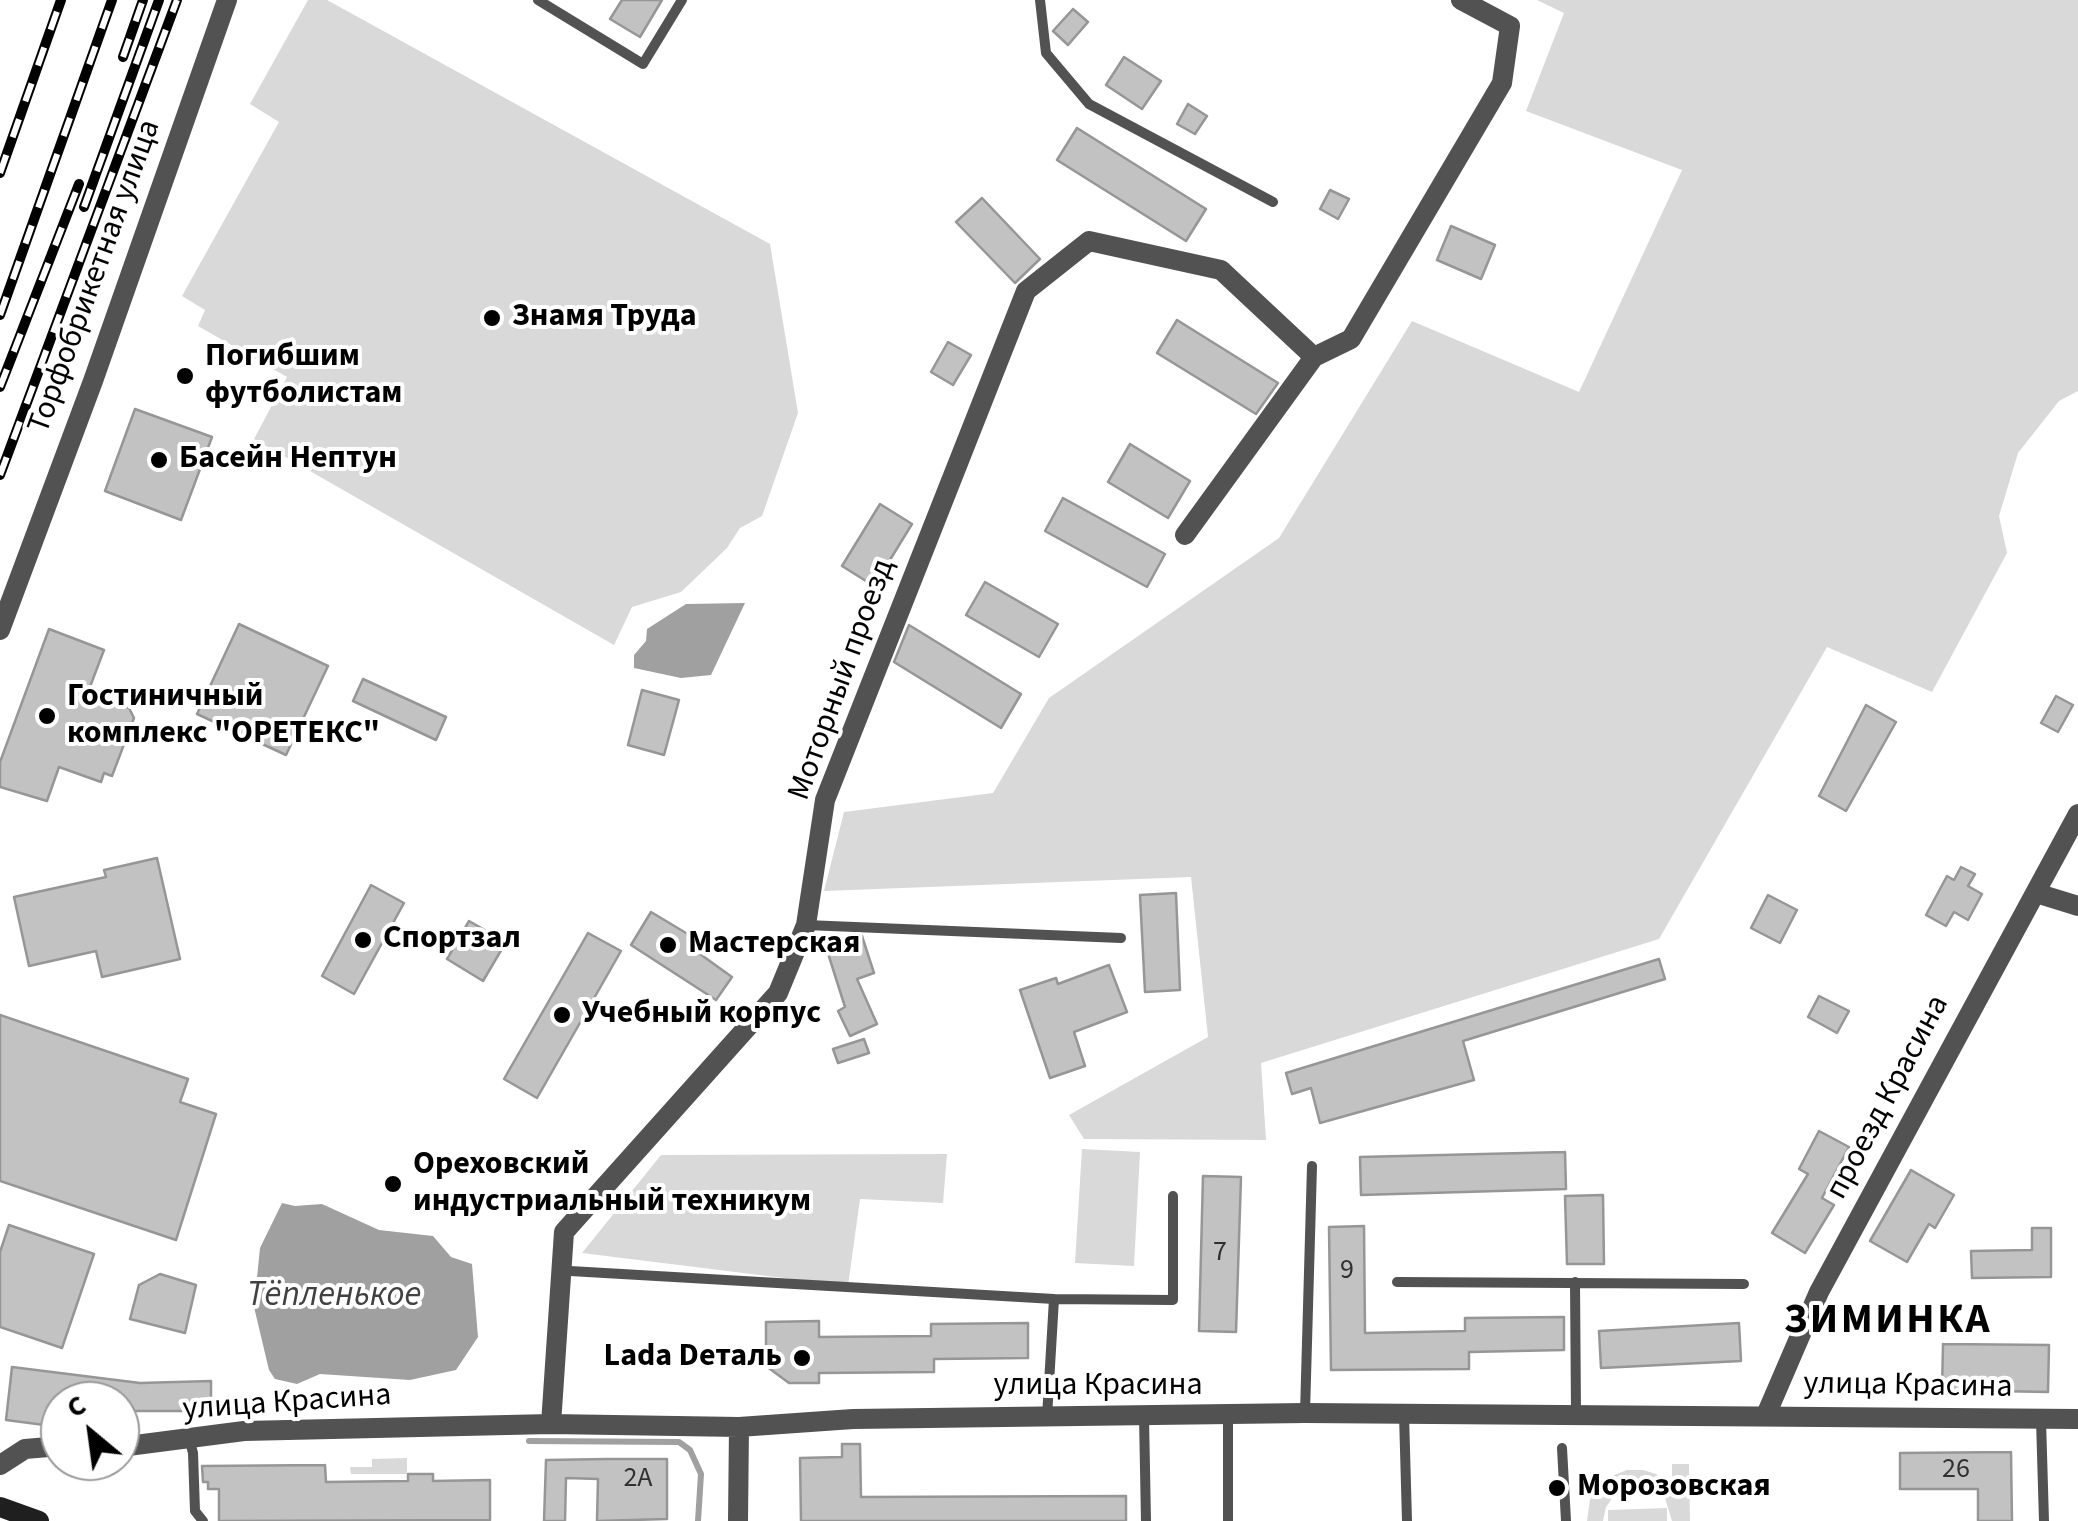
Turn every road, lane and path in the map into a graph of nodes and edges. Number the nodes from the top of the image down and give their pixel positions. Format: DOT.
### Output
graph roads {
  1 [pos="227,0"];
  2 [pos="538,0"];
  3 [pos="682,0"];
  4 [pos="1040,0"];
  5 [pos="1461,0"];
  6 [pos="1273,202"];
  7 [pos="1314,357"];
  8 [pos="1186,535"];
  9 [pos="0,630"];
  10 [pos="2078,814"];
  11 [pos="2036,893"];
  12 [pos="2078,906"];
  13 [pos="806,925"];
  14 [pos="1121,938"];
  15 [pos="1312,1166"];
  16 [pos="1173,1196"];
  17 [pos="570,1271"];
  18 [pos="1398,1282"];
  19 [pos="1575,1282"];
  20 [pos="1744,1284"];
  21 [pos="1054,1298"];
  22 [pos="1305,1413"];
  23 [pos="1404,1413"];
  24 [pos="1576,1413"];
  25 [pos="1766,1415"];
  26 [pos="1228,1416"];
  27 [pos="1048,1417"];
  28 [pos="1144,1417"];
  29 [pos="2040,1419"];
  30 [pos="2078,1419"];
  31 [pos="551,1424"];
  32 [pos="739,1427"];
  33 [pos="188,1438"];
  34 [pos="140,1444"];
  35 [pos="40,1448"];
  36 [pos="1562,1448"];
  37 [pos="0,1465"];
  38 [pos="0,1507"];
  39 [pos="39,1521"];
  40 [pos="204,1521"];
  41 [pos="738,1521"];
  42 [pos="1146,1521"];
  43 [pos="1228,1521"];
  44 [pos="1407,1521"];
  45 [pos="1566,1521"];
  46 [pos="2044,1521"];
  1 -- 9 [label="street, Торфобрикетная улица"];
  2 -- 3 [label="lane"];
  4 -- 6 [label="lane"];
  5 -- 7 [label="street"];
  7 -- 8 [label="street"];
  7 -- 13 [label="street, Моторный проезд"];
  10 -- 11 [label="street, проезд Красина"];
  11 -- 12 [label="street"];
  11 -- 25 [label="street, проезд Красина"];
  13 -- 14 [label="lane"];
  13 -- 31 [label="street, Моторный проезд"];
  15 -- 22 [label="lane"];
  16 -- 21 [label="lane"];
  17 -- 21 [label="lane"];
  18 -- 19 [label="lane"];
  19 -- 20 [label="lane"];
  19 -- 24 [label="lane"];
  21 -- 27 [label="lane"];
  22 -- 23 [label="street, улица Красина"];
  22 -- 26 [label="street, улица Красина"];
  23 -- 24 [label="street, улица Красина"];
  23 -- 44 [label="lane"];
  24 -- 25 [label="street, улица Красина"];
  25 -- 29 [label="street, улица Красина"];
  26 -- 28 [label="street, улица Красина"];
  26 -- 43 [label="lane"];
  27 -- 28 [label="street, улица Красина"];
  27 -- 32 [label="street, улица Красина"];
  28 -- 42 [label="lane"];
  29 -- 30 [label="street, улица Красина"];
  29 -- 46 [label="lane"];
  31 -- 32 [label="street, улица Красина"];
  31 -- 33 [label="street, улица Красина"];
  32 -- 41 [label="street"];
  33 -- 34 [label="street, улица Красина"];
  33 -- 40 [label="lane"];
  35 -- 37 [label="street"];
  36 -- 45 [label="lane"];
  38 -- 39 [label="main road"];
}
